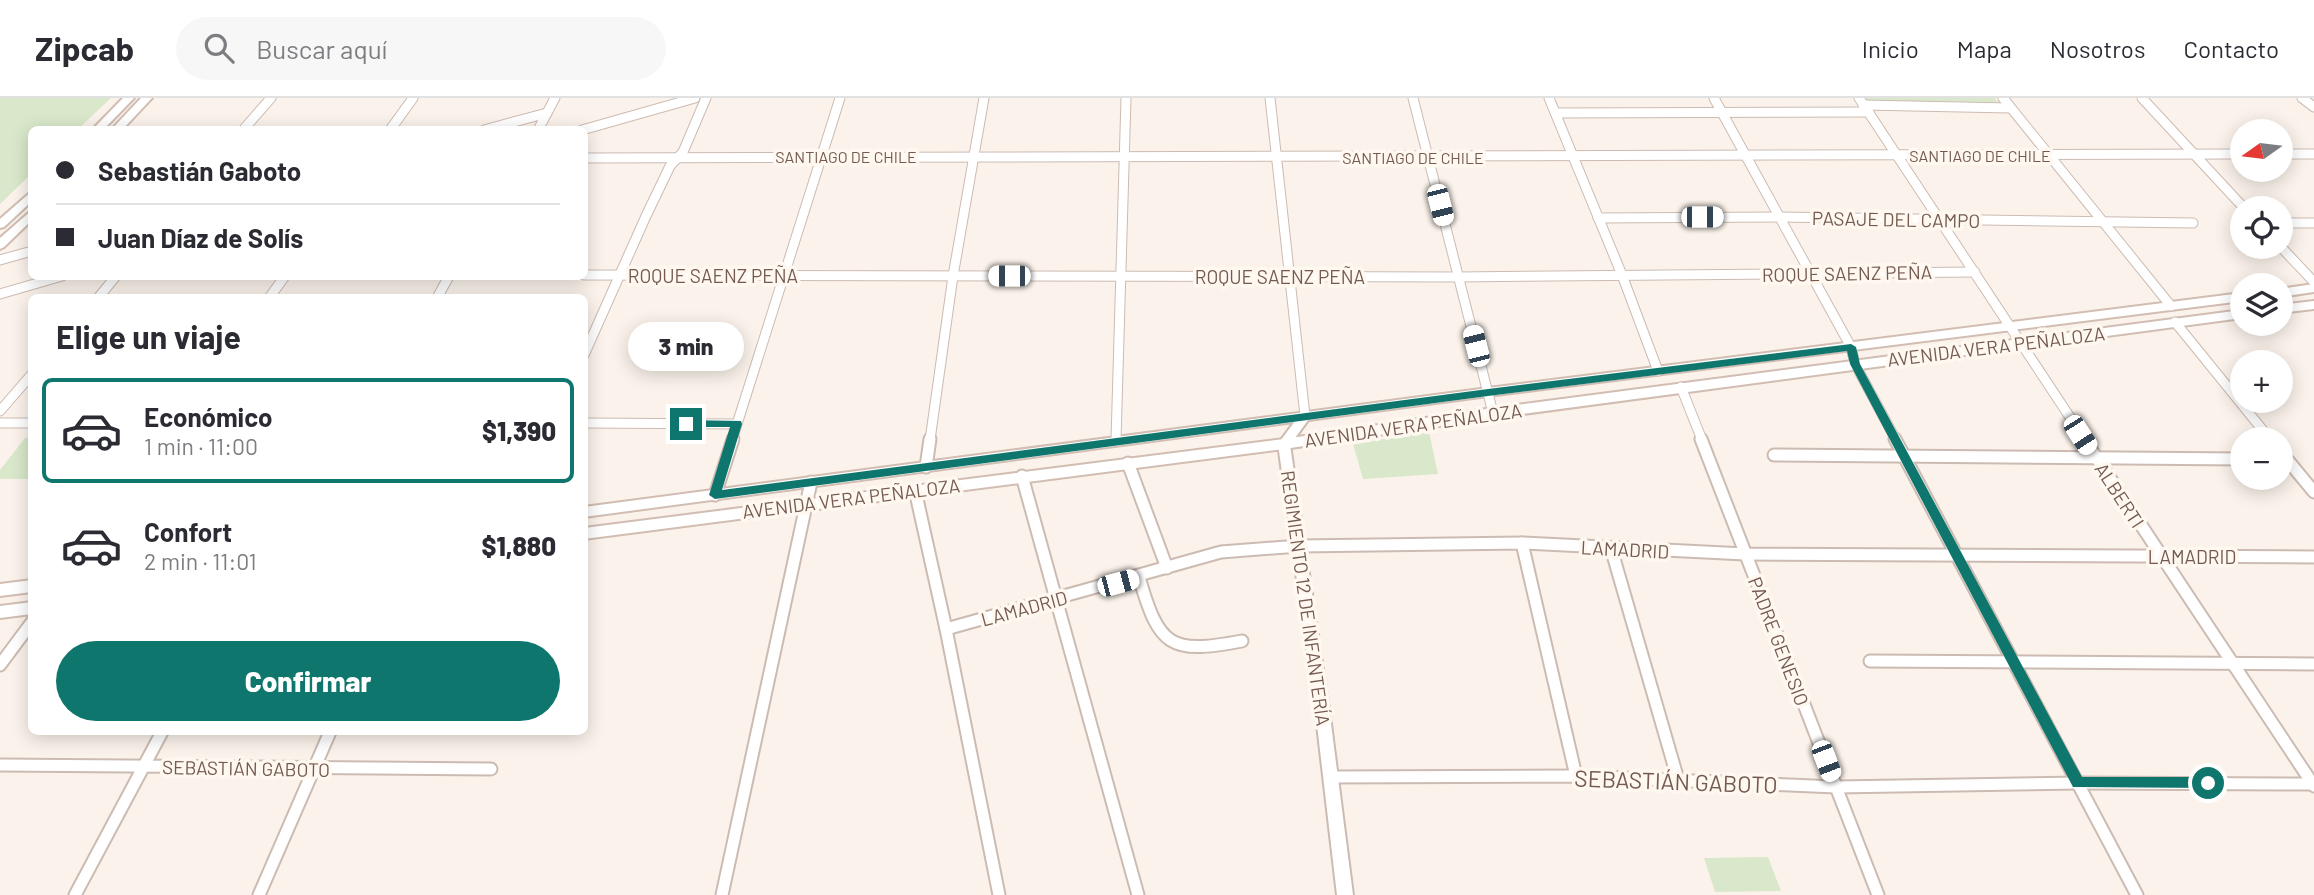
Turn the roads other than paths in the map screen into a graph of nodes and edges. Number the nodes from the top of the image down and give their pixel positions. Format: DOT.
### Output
graph roads {
  1 [pos="129,98"];
  2 [pos="147,98"];
  3 [pos="271,98"];
  4 [pos="413,98"];
  5 [pos="555,98"];
  6 [pos="695,98"];
  7 [pos="706,98"];
  8 [pos="840,98"];
  9 [pos="984,98"];
  10 [pos="1126,98"];
  11 [pos="1270,98"];
  12 [pos="1413,98"];
  13 [pos="1549,98"];
  14 [pos="1714,98"];
  15 [pos="2003,98"];
  16 [pos="2142,98"];
  17 [pos="2302,98"];
  18 [pos="1863,105"];
  19 [pos="2314,107"];
  20 [pos="2010,108"];
  21 [pos="1721,112"];
  22 [pos="547,113"];
  23 [pos="1556,113"];
  24 [pos="101,126"];
  25 [pos="120,126"];
  26 [pos="246,126"];
  27 [pos="393,126"];
  28 [pos="499,126"];
  29 [pos="540,126"];
  30 [pos="588,128"];
  31 [pos="1898,155"];
  32 [pos="2048,155"];
  33 [pos="2193,155"];
  34 [pos="2230,155"];
  35 [pos="2293,155"];
  36 [pos="2314,155"];
  37 [pos="821,156"];
  38 [pos="974,156"];
  39 [pos="1427,156"];
  40 [pos="1573,156"];
  41 [pos="1745,156"];
  42 [pos="1125,157"];
  43 [pos="1276,157"];
  44 [pos="588,158"];
  45 [pos="678,158"];
  46 [pos="2232,196"];
  47 [pos="28,198"];
  48 [pos="1779,217"];
  49 [pos="28,218"];
  50 [pos="1598,218"];
  51 [pos="1939,219"];
  52 [pos="2103,222"];
  53 [pos="2193,223"];
  54 [pos="2293,223"];
  55 [pos="2314,223"];
  56 [pos="0,225"];
  57 [pos="0,245"];
  58 [pos="28,252"];
  59 [pos="2292,259"];
  60 [pos="0,260"];
  61 [pos="1809,272"];
  62 [pos="1975,272"];
  63 [pos="588,275"];
  64 [pos="618,275"];
  65 [pos="784,275"];
  66 [pos="1622,275"];
  67 [pos="953,276"];
  68 [pos="1120,276"];
  69 [pos="1290,276"];
  70 [pos="1458,277"];
  71 [pos="48,280"];
  72 [pos="113,280"];
  73 [pos="2314,282"];
  74 [pos="2314,288"];
  75 [pos="2293,291"];
  76 [pos="0,294"];
  77 [pos="101,294"];
  78 [pos="2230,299"];
  79 [pos="2314,305"];
  80 [pos="2171,306"];
  81 [pos="2293,307"];
  82 [pos="2230,316"];
  83 [pos="2175,323"];
  84 [pos="2012,327"];
  85 [pos="2020,344"];
  86 [pos="588,346"];
  87 [pos="1851,347"];
  88 [pos="1855,364"];
  89 [pos="1658,371"];
  90 [pos="28,379"];
  91 [pos="1681,387"];
  92 [pos="1488,392"];
  93 [pos="0,411"];
  94 [pos="1493,413"];
  95 [pos="1305,416"];
  96 [pos="0,423"];
  97 [pos="28,423"];
  98 [pos="588,424"];
  99 [pos="737,424"];
  100 [pos="2260,427"];
  101 [pos="1116,441"];
  102 [pos="1284,444"];
  103 [pos="1774,455"];
  104 [pos="1904,456"];
  105 [pos="2095,457"];
  106 [pos="2230,460"];
  107 [pos="1128,463"];
  108 [pos="926,467"];
  109 [pos="2293,468"];
  110 [pos="1022,476"];
  111 [pos="811,482"];
  112 [pos="915,490"];
  113 [pos="2314,492"];
  114 [pos="715,495"];
  115 [pos="805,504"];
  116 [pos="588,511"];
  117 [pos="588,533"];
  118 [pos="1522,543"];
  119 [pos="1299,546"];
  120 [pos="1611,548"];
  121 [pos="1745,554"];
  122 [pos="1956,555"];
  123 [pos="2160,556"];
  124 [pos="2314,557"];
  125 [pos="1167,568"];
  126 [pos="1139,577"];
  127 [pos="28,586"];
  128 [pos="0,590"];
  129 [pos="1056,599"];
  130 [pos="28,608"];
  131 [pos="0,612"];
  132 [pos="28,626"];
  133 [pos="946,629"];
  134 [pos="1242,641"];
  135 [pos="1870,661"];
  136 [pos="2012,662"];
  137 [pos="2231,664"];
  138 [pos="2314,664"];
  139 [pos="0,665"];
  140 [pos="160,735"];
  141 [pos="329,735"];
  142 [pos="0,765"];
  143 [pos="144,766"];
  144 [pos="314,769"];
  145 [pos="491,769"];
  146 [pos="1576,776"];
  147 [pos="1331,777"];
  148 [pos="1679,783"];
  149 [pos="2078,783"];
  150 [pos="2314,785"];
  151 [pos="1836,787"];
  152 [pos="75,895"];
  153 [pos="259,895"];
  154 [pos="722,895"];
  155 [pos="999,895"];
  156 [pos="1138,895"];
  157 [pos="1345,895"];
  158 [pos="1878,895"];
  159 [pos="2137,895"];
  1 -- 24 [label="main road"];
  2 -- 25 [label="main road"];
  3 -- 26 [label="street"];
  4 -- 27 [label="street"];
  5 -- 22 [label="street"];
  6 -- 30 [label="street"];
  7 -- 45 [label="street"];
  8 -- 37 [label="street"];
  9 -- 38 [label="street"];
  10 -- 42 [label="street"];
  11 -- 43 [label="street"];
  12 -- 39 [label="street"];
  13 -- 23 [label="street"];
  14 -- 21 [label="street"];
  15 -- 20 [label="street"];
  16 -- 33 [label="street"];
  17 -- 19 [label="street"];
  18 -- 20 [label="street"];
  18 -- 21 [label="street"];
  18 -- 31 [label="street, ALBERTI"];
  20 -- 32 [label="street"];
  21 -- 23 [label="street"];
  21 -- 41 [label="street"];
  22 -- 28 [label="street"];
  22 -- 29 [label="street"];
  23 -- 40 [label="street"];
  31 -- 32 [label="street, SANTIAGO DE CHILE"];
  31 -- 41 [label="street, SANTIAGO DE CHILE"];
  31 -- 51 [label="street, ALBERTI"];
  32 -- 33 [label="street, SANTIAGO DE CHILE"];
  32 -- 52 [label="street"];
  33 -- 34 [label="street, SANTIAGO DE CHILE"];
  33 -- 46 [label="street"];
  35 -- 36 [label="street"];
  37 -- 38 [label="street, SANTIAGO DE CHILE"];
  37 -- 45 [label="street, SANTIAGO DE CHILE"];
  37 -- 65 [label="street"];
  38 -- 42 [label="street, SANTIAGO DE CHILE"];
  38 -- 67 [label="street"];
  39 -- 40 [label="street, SANTIAGO DE CHILE"];
  39 -- 43 [label="street, SANTIAGO DE CHILE"];
  39 -- 70 [label="street"];
  40 -- 41 [label="street, SANTIAGO DE CHILE"];
  40 -- 50 [label="street"];
  41 -- 48 [label="street"];
  42 -- 43 [label="street, SANTIAGO DE CHILE"];
  42 -- 68 [label="street"];
  43 -- 69 [label="street"];
  44 -- 45 [label="street, SANTIAGO DE CHILE"];
  45 -- 64 [label="street"];
  47 -- 56 [label="main road"];
  48 -- 50 [label="street, PASAJE DEL CAMPO"];
  48 -- 51 [label="street, PASAJE DEL CAMPO"];
  48 -- 61 [label="street"];
  49 -- 57 [label="main road"];
  50 -- 66 [label="street"];
  51 -- 52 [label="street, PASAJE DEL CAMPO"];
  51 -- 62 [label="street, ALBERTI"];
  52 -- 53 [label="street, PASAJE DEL CAMPO"];
  52 -- 80 [label="street"];
  54 -- 55 [label="street"];
  58 -- 60 [label="street"];
  59 -- 73 [label="street"];
  61 -- 62 [label="street, ROQUE SAENZ PEÑA"];
  61 -- 66 [label="street, ROQUE SAENZ PEÑA"];
  61 -- 87 [label="street"];
  62 -- 84 [label="street, ALBERTI"];
  63 -- 64 [label="street, ROQUE SAENZ PEÑA"];
  64 -- 65 [label="street, ROQUE SAENZ PEÑA"];
  64 -- 86 [label="street"];
  65 -- 67 [label="street, ROQUE SAENZ PEÑA"];
  65 -- 99 [label="street"];
  66 -- 70 [label="street, ROQUE SAENZ PEÑA"];
  66 -- 89 [label="street"];
  67 -- 68 [label="street, ROQUE SAENZ PEÑA"];
  67 -- 108 [label="street"];
  68 -- 69 [label="street, ROQUE SAENZ PEÑA"];
  68 -- 101 [label="street"];
  69 -- 70 [label="street, ROQUE SAENZ PEÑA"];
  69 -- 95 [label="street"];
  70 -- 92 [label="street"];
  71 -- 76 [label="street"];
  72 -- 77 [label="street"];
  74 -- 75 [label="main road"];
  78 -- 80 [label="main road, AVENIDA VERA PEÑALOZA"];
  79 -- 81 [label="main road"];
  80 -- 84 [label="main road, AVENIDA VERA PEÑALOZA"];
  82 -- 83 [label="main road, AVENIDA VERA PEÑALOZA"];
  83 -- 85 [label="main road, AVENIDA VERA PEÑALOZA"];
  83 -- 100 [label="street"];
  84 -- 85 [label="street, ALBERTI"];
  84 -- 87 [label="main road, AVENIDA VERA PEÑALOZA"];
  85 -- 88 [label="main road, AVENIDA VERA PEÑALOZA"];
  85 -- 105 [label="street, ALBERTI"];
  87 -- 88 [label="street"];
  87 -- 89 [label="main road, AVENIDA VERA PEÑALOZA"];
  88 -- 91 [label="main road, AVENIDA VERA PEÑALOZA"];
  88 -- 104 [label="street"];
  89 -- 92 [label="main road, AVENIDA VERA PEÑALOZA"];
  90 -- 93 [label="street"];
  91 -- 94 [label="main road, AVENIDA VERA PEÑALOZA"];
  91 -- 121 [label="street, PADRE GENESIO"];
  92 -- 94 [label="street"];
  92 -- 95 [label="main road, AVENIDA VERA PEÑALOZA"];
  94 -- 102 [label="main road, AVENIDA VERA PEÑALOZA"];
  95 -- 101 [label="main road, AVENIDA VERA PEÑALOZA"];
  95 -- 102 [label="street, REGIMIENTO 12 DE INFANTERÍA"];
  96 -- 97 [label="street"];
  98 -- 99 [label="street"];
  99 -- 114 [label="street"];
  101 -- 108 [label="main road, AVENIDA VERA PEÑALOZA"];
  102 -- 107 [label="main road, AVENIDA VERA PEÑALOZA"];
  102 -- 119 [label="street, REGIMIENTO 12 DE INFANTERÍA"];
  103 -- 104 [label="street"];
  104 -- 105 [label="street"];
  104 -- 122 [label="street"];
  105 -- 106 [label="street"];
  105 -- 123 [label="street, ALBERTI"];
  107 -- 110 [label="main road, AVENIDA VERA PEÑALOZA"];
  107 -- 125 [label="street"];
  108 -- 111 [label="main road, AVENIDA VERA PEÑALOZA"];
  109 -- 113 [label="street"];
  110 -- 112 [label="main road, AVENIDA VERA PEÑALOZA"];
  110 -- 129 [label="street"];
  111 -- 114 [label="main road, AVENIDA VERA PEÑALOZA"];
  111 -- 115 [label="street"];
  112 -- 115 [label="main road, AVENIDA VERA PEÑALOZA"];
  112 -- 133 [label="street"];
  114 -- 116 [label="main road, AVENIDA VERA PEÑALOZA"];
  115 -- 117 [label="main road, AVENIDA VERA PEÑALOZA"];
  115 -- 154 [label="street"];
  118 -- 119 [label="street, LAMADRID"];
  118 -- 120 [label="street, LAMADRID"];
  118 -- 146 [label="street"];
  119 -- 125 [label="street, LAMADRID"];
  119 -- 147 [label="street, REGIMIENTO 12 DE INFANTERÍA"];
  120 -- 121 [label="street, LAMADRID"];
  120 -- 148 [label="street"];
  121 -- 122 [label="street, LAMADRID"];
  121 -- 151 [label="street, PADRE GENESIO"];
  122 -- 123 [label="street, LAMADRID"];
  122 -- 136 [label="street"];
  123 -- 124 [label="street, LAMADRID"];
  123 -- 137 [label="street, ALBERTI"];
  125 -- 126 [label="street, LAMADRID"];
  126 -- 129 [label="street, LAMADRID"];
  126 -- 134 [label="street"];
  127 -- 128 [label="main road"];
  129 -- 133 [label="street, LAMADRID"];
  129 -- 156 [label="street"];
  130 -- 131 [label="main road"];
  132 -- 139 [label="street"];
  133 -- 155 [label="street"];
  135 -- 136 [label="street"];
  136 -- 137 [label="street"];
  136 -- 149 [label="street"];
  137 -- 138 [label="street"];
  137 -- 150 [label="street, ALBERTI"];
  140 -- 143 [label="street"];
  141 -- 144 [label="street"];
  142 -- 143 [label="street, SEBASTIÁN GABOTO"];
  143 -- 144 [label="street, SEBASTIÁN GABOTO"];
  143 -- 152 [label="street"];
  144 -- 145 [label="street, SEBASTIÁN GABOTO"];
  144 -- 153 [label="street"];
  146 -- 147 [label="street, SEBASTIÁN GABOTO"];
  146 -- 148 [label="street, SEBASTIÁN GABOTO"];
  147 -- 157 [label="street, REGIMIENTO 12 DE INFANTERÍA"];
  148 -- 151 [label="street, SEBASTIÁN GABOTO"];
  149 -- 150 [label="street, SEBASTIÁN GABOTO"];
  149 -- 151 [label="street, SEBASTIÁN GABOTO"];
  149 -- 159 [label="street"];
  151 -- 158 [label="street, PADRE GENESIO"];
}
